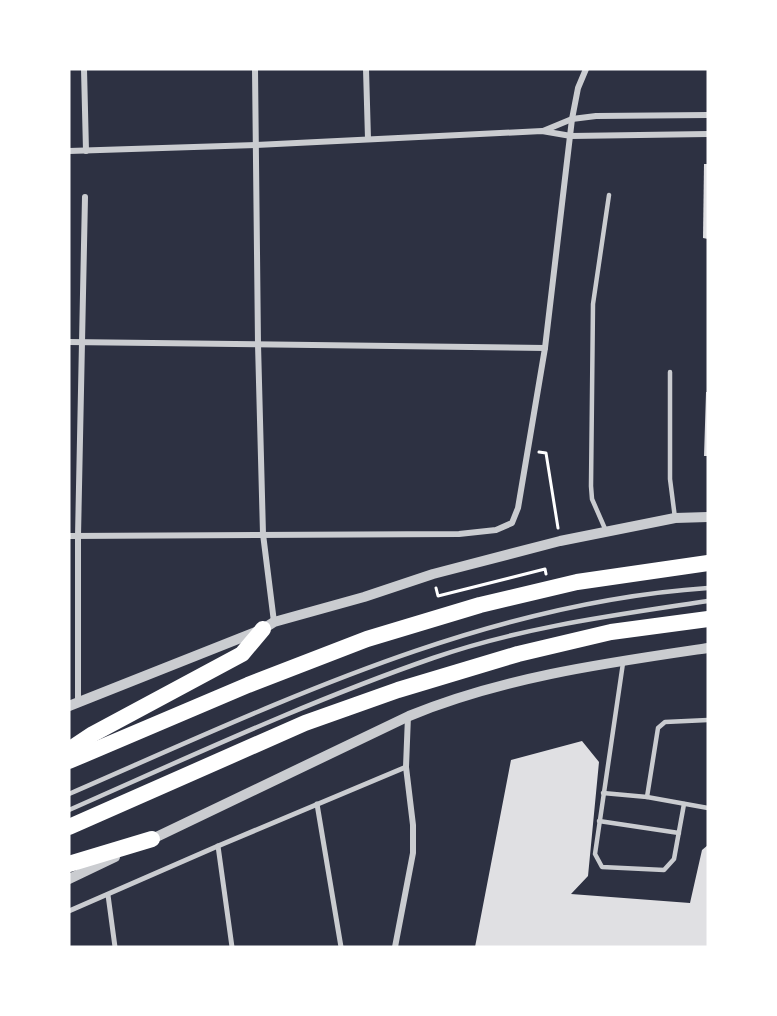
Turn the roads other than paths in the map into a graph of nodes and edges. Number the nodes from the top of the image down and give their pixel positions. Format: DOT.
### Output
graph roads {
  1 [pos="84,69"];
  2 [pos="255,69"];
  3 [pos="366,69"];
  4 [pos="586,69"];
  5 [pos="708,115"];
  6 [pos="572,119"];
  7 [pos="542,131"];
  8 [pos="708,134"];
  9 [pos="571,136"];
  10 [pos="368,139"];
  11 [pos="256,146"];
  12 [pos="69,151"];
  13 [pos="86,151"];
  14 [pos="609,195"];
  15 [pos="85,197"];
  16 [pos="69,342"];
  17 [pos="81,342"];
  18 [pos="258,344"];
  19 [pos="545,348"];
  20 [pos="670,372"];
  21 [pos="708,517"];
  22 [pos="675,518"];
  23 [pos="606,531"];
  24 [pos="263,534"];
  25 [pos="69,536"];
  26 [pos="78,536"];
  27 [pos="708,563"];
  28 [pos="708,588"];
  29 [pos="708,602"];
  30 [pos="708,619"];
  31 [pos="268,625"];
  32 [pos="708,648"];
  33 [pos="623,660"];
  34 [pos="74,704"];
  35 [pos="408,716"];
  36 [pos="708,720"];
  37 [pos="69,750"];
  38 [pos="69,761"];
  39 [pos="406,767"];
  40 [pos="603,793"];
  41 [pos="69,794"];
  42 [pos="647,798"];
  43 [pos="317,804"];
  44 [pos="684,804"];
  45 [pos="708,808"];
  46 [pos="69,810"];
  47 [pos="600,821"];
  48 [pos="69,827"];
  49 [pos="679,833"];
  50 [pos="152,839"];
  51 [pos="218,846"];
  52 [pos="69,864"];
  53 [pos="69,879"];
  54 [pos="108,895"];
  55 [pos="69,911"];
  56 [pos="115,947"];
  57 [pos="232,947"];
  58 [pos="341,947"];
  59 [pos="395,947"];
  1 -- 13 [label="street"];
  2 -- 11 [label="street"];
  3 -- 10 [label="street"];
  4 -- 6 [label="street"];
  5 -- 6 [label="street"];
  6 -- 7 [label="street"];
  6 -- 9 [label="street"];
  7 -- 9 [label="street"];
  7 -- 10 [label="street"];
  8 -- 9 [label="street"];
  9 -- 19 [label="street"];
  10 -- 11 [label="street"];
  11 -- 13 [label="street"];
  11 -- 18 [label="street"];
  12 -- 13 [label="street"];
  14 -- 23 [label="lane"];
  15 -- 17 [label="street"];
  16 -- 17 [label="street"];
  17 -- 18 [label="street"];
  17 -- 26 [label="street"];
  18 -- 19 [label="street"];
  18 -- 24 [label="street"];
  19 -- 24 [label="street"];
  20 -- 22 [label="lane"];
  21 -- 22 [label="street"];
  22 -- 23 [label="street"];
  23 -- 31 [label="street"];
  24 -- 26 [label="street"];
  24 -- 31 [label="street"];
  25 -- 26 [label="street"];
  26 -- 34 [label="street"];
  27 -- 38 [label="highway"];
  28 -- 41 [label="lane"];
  29 -- 46 [label="lane"];
  30 -- 48 [label="highway"];
  31 -- 34 [label="street"];
  31 -- 37 [label="highway"];
  32 -- 33 [label="street"];
  33 -- 35 [label="street"];
  33 -- 40 [label="lane"];
  35 -- 39 [label="street"];
  35 -- 50 [label="street"];
  36 -- 42 [label="lane"];
  39 -- 43 [label="street"];
  39 -- 59 [label="street"];
  40 -- 42 [label="lane"];
  40 -- 47 [label="lane"];
  42 -- 44 [label="lane"];
  43 -- 51 [label="street"];
  43 -- 58 [label="street"];
  44 -- 45 [label="lane"];
  44 -- 49 [label="lane"];
  47 -- 49 [label="lane"];
  47 -- 49 [label="lane"];
  50 -- 52 [label="highway"];
  50 -- 53 [label="street"];
  51 -- 54 [label="street"];
  51 -- 57 [label="street"];
  54 -- 55 [label="street"];
  54 -- 56 [label="street"];
}
